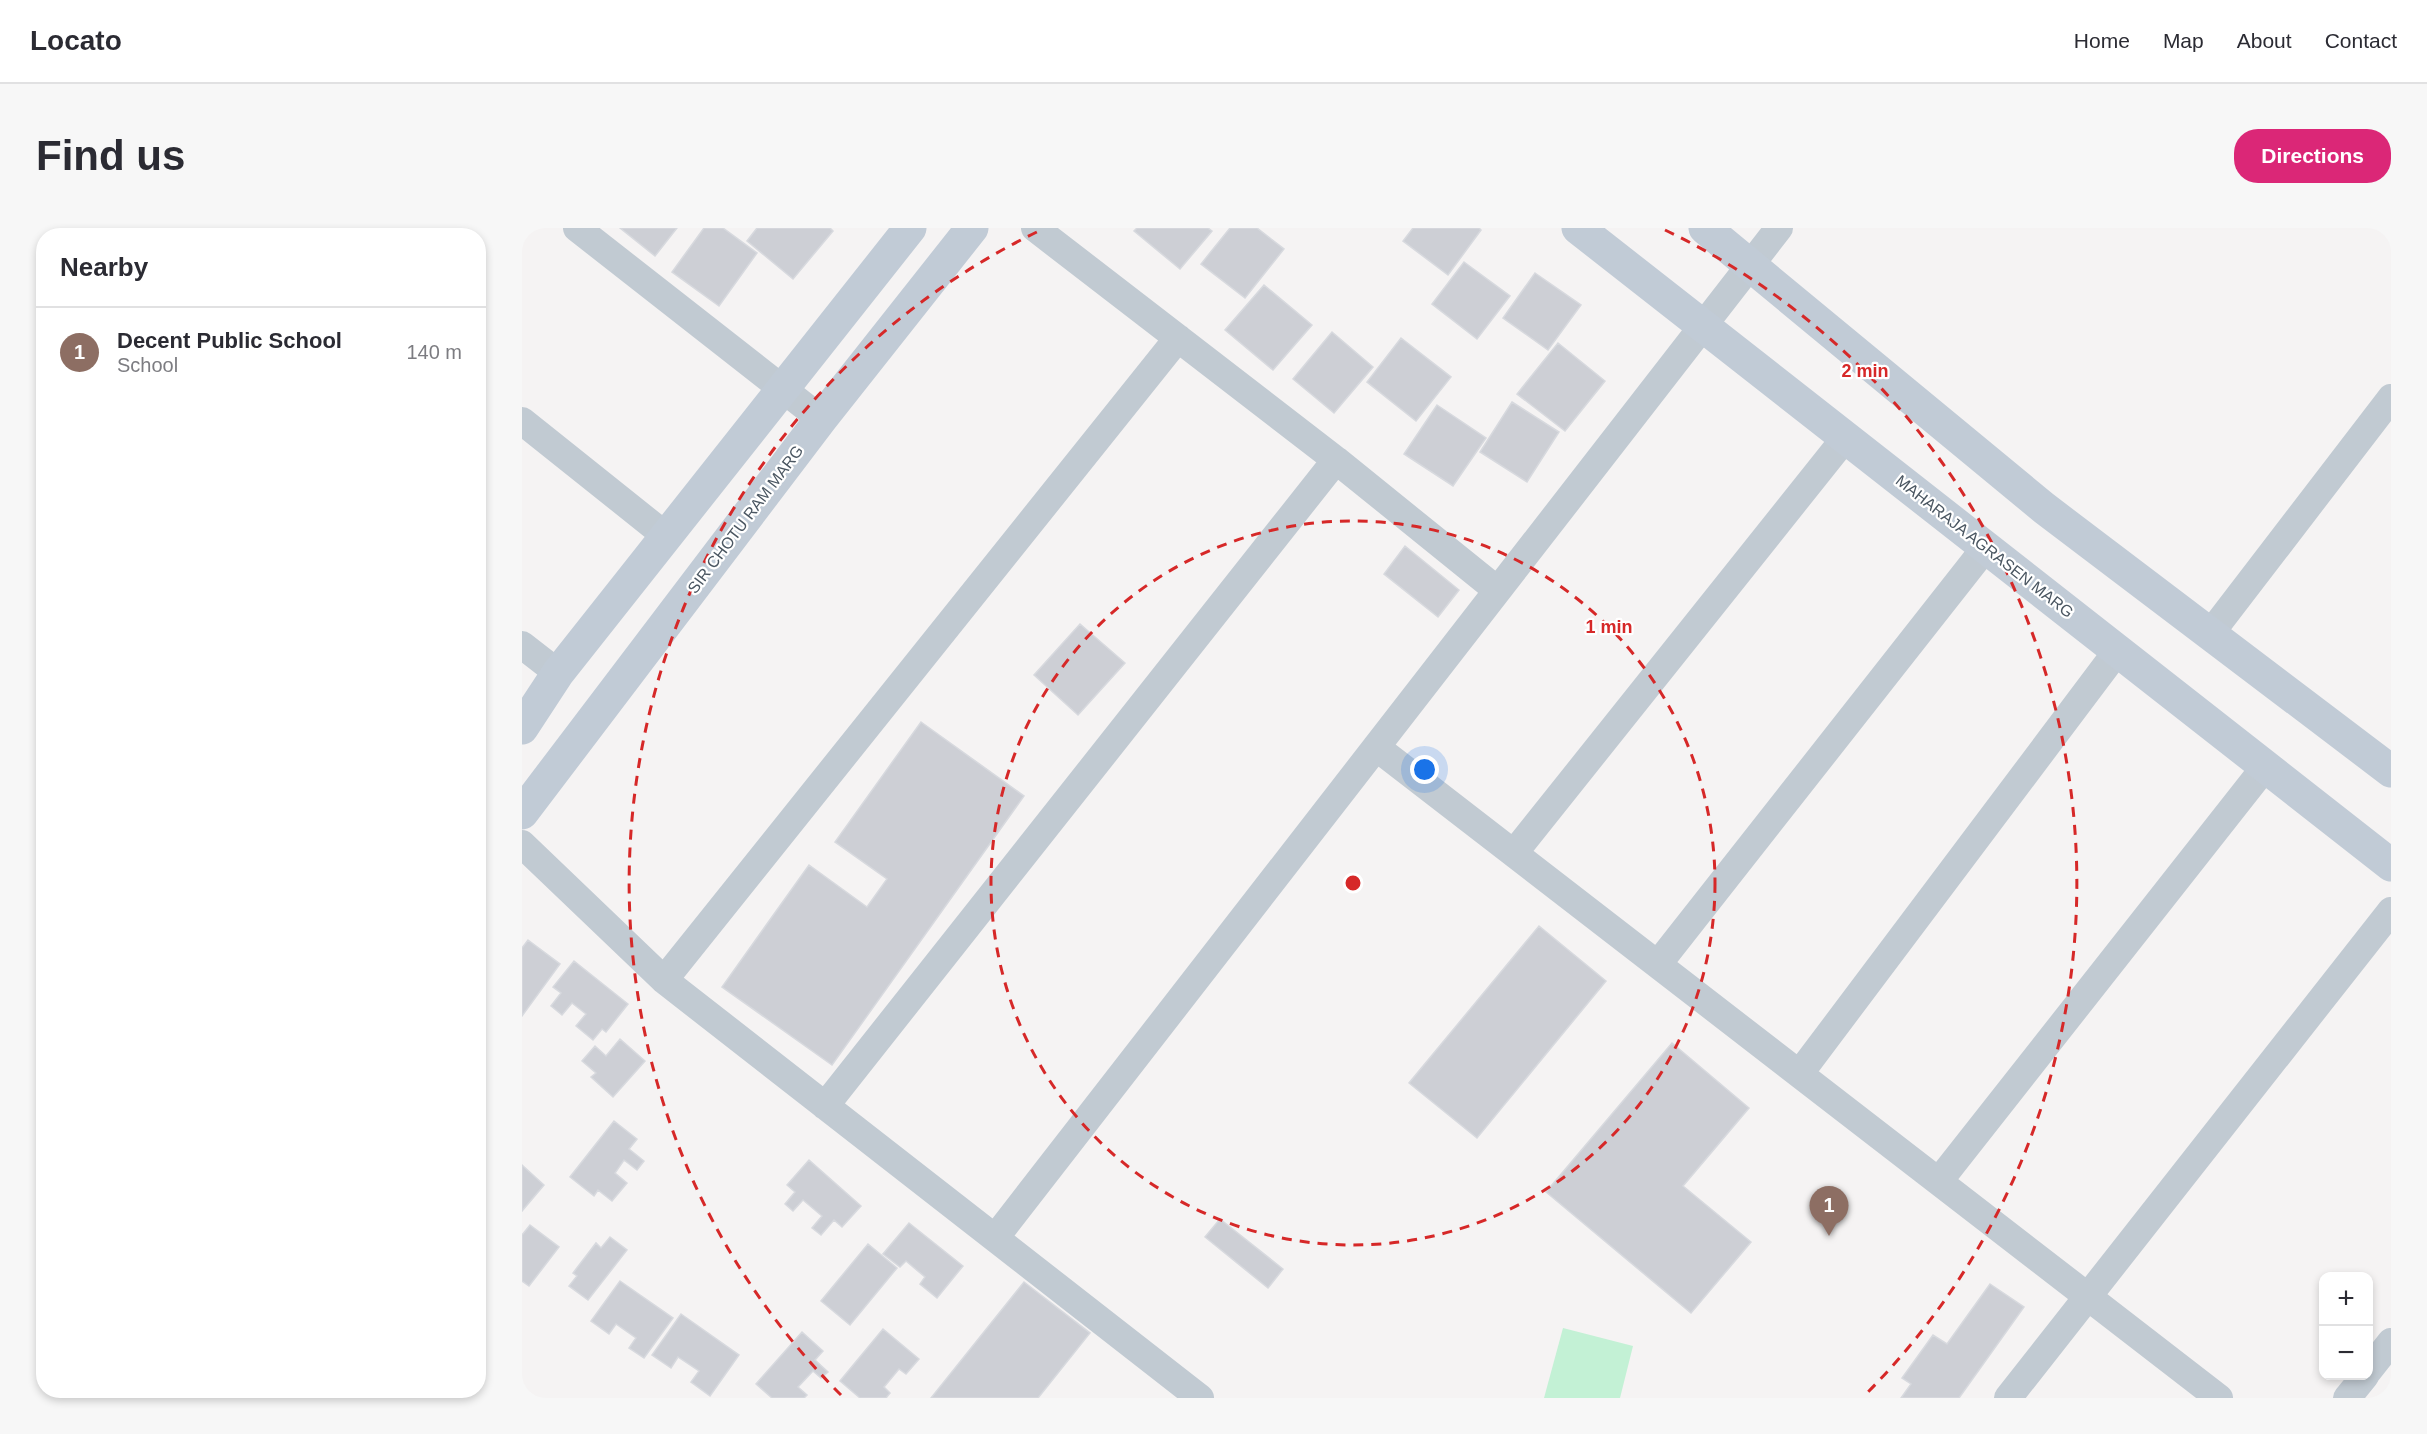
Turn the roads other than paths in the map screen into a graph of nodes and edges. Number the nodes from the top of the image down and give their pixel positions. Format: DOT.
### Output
graph roads {
  1 [pos="577,228"];
  2 [pos="910,228"];
  3 [pos="972,228"];
  4 [pos="1035,228"];
  5 [pos="1578,228"];
  6 [pos="1705,228"];
  7 [pos="1779,228"];
  8 [pos="1750,264"];
  9 [pos="1703,325"];
  10 [pos="1178,338"];
  11 [pos="782,389"];
  12 [pos="2391,398"];
  13 [pos="821,419"];
  14 [pos="522,422"];
  15 [pos="1846,437"];
  16 [pos="1336,460"];
  17 [pos="666,536"];
  18 [pos="1986,547"];
  19 [pos="1500,587"];
  20 [pos="2210,634"];
  21 [pos="522,645"];
  22 [pos="2118,650"];
  23 [pos="558,673"];
  24 [pos="522,728"];
  25 [pos="1376,747"];
  26 [pos="2265,767"];
  27 [pos="2391,771"];
  28 [pos="522,813"];
  29 [pos="522,844"];
  30 [pos="1514,853"];
  31 [pos="2391,865"];
  32 [pos="2391,911"];
  33 [pos="1658,964"];
  34 [pos="664,980"];
  35 [pos="1800,1073"];
  36 [pos="825,1106"];
  37 [pos="1940,1181"];
  38 [pos="995,1238"];
  39 [pos="2088,1296"];
  40 [pos="2391,1342"];
  41 [pos="2373,1365"];
  42 [pos="2362,1380"];
  43 [pos="1200,1398"];
  44 [pos="2008,1398"];
  45 [pos="2219,1398"];
  46 [pos="2348,1398"];
  1 -- 11 [label="street"];
  2 -- 11 [label="street"];
  3 -- 13 [label="street, SIR CHOTU RAM MARG"];
  4 -- 10 [label="street"];
  5 -- 9 [label="street, MAHARAJA AGRASEN MARG"];
  6 -- 8 [label="street"];
  7 -- 8 [label="street"];
  8 -- 9 [label="street"];
  8 -- 20 [label="street"];
  9 -- 15 [label="street, MAHARAJA AGRASEN MARG"];
  9 -- 19 [label="street"];
  10 -- 16 [label="street"];
  10 -- 34 [label="street"];
  11 -- 13 [label="street"];
  11 -- 17 [label="street"];
  12 -- 20 [label="street"];
  13 -- 28 [label="street, SIR CHOTU RAM MARG"];
  14 -- 17 [label="street"];
  15 -- 18 [label="street, MAHARAJA AGRASEN MARG"];
  15 -- 30 [label="street"];
  16 -- 19 [label="street"];
  16 -- 36 [label="street"];
  17 -- 23 [label="street"];
  18 -- 22 [label="street, MAHARAJA AGRASEN MARG"];
  18 -- 33 [label="street"];
  19 -- 25 [label="street"];
  20 -- 27 [label="street"];
  21 -- 23 [label="street"];
  22 -- 26 [label="street, MAHARAJA AGRASEN MARG"];
  22 -- 35 [label="street"];
  23 -- 24 [label="street"];
  25 -- 30 [label="street"];
  25 -- 38 [label="street"];
  26 -- 31 [label="street, MAHARAJA AGRASEN MARG"];
  26 -- 37 [label="street"];
  29 -- 34 [label="street"];
  30 -- 33 [label="street"];
  32 -- 39 [label="street"];
  33 -- 35 [label="street"];
  34 -- 36 [label="street"];
  35 -- 37 [label="street"];
  36 -- 38 [label="street"];
  37 -- 39 [label="street"];
  38 -- 43 [label="street"];
  39 -- 44 [label="street"];
  39 -- 45 [label="street"];
  40 -- 41 [label="street"];
  42 -- 46 [label="street"];
}
